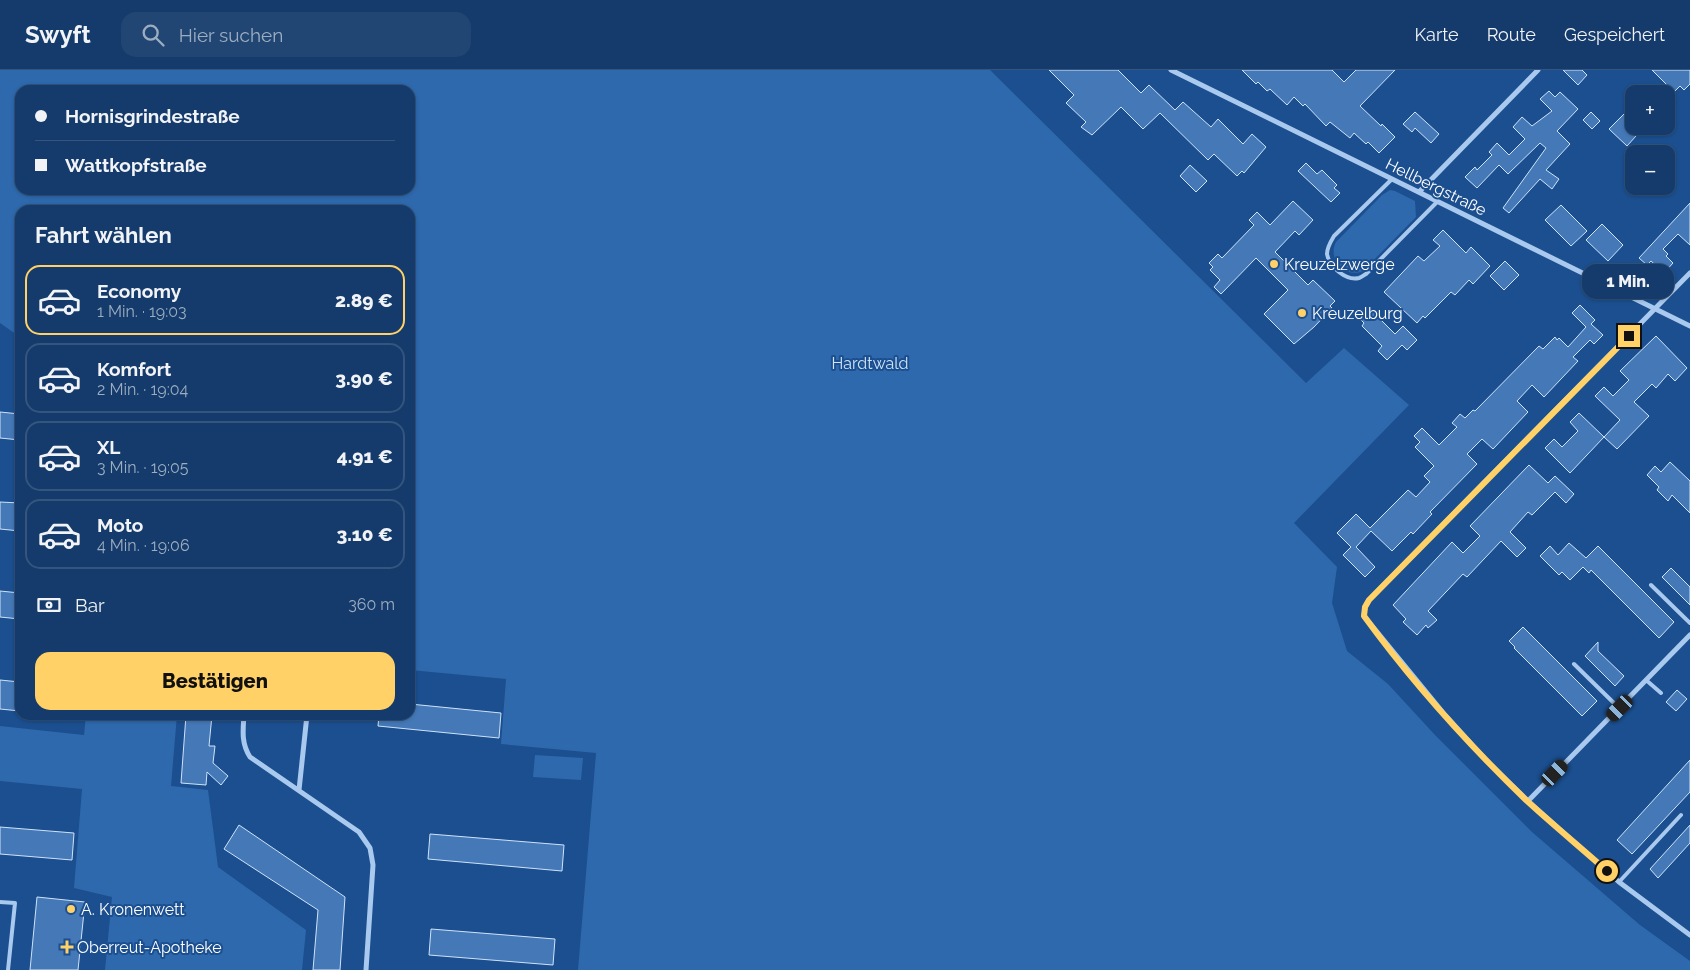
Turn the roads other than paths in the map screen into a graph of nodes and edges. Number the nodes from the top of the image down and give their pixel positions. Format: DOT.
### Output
graph roads {
  1 [pos="1171,70"];
  2 [pos="1538,70"];
  3 [pos="1180,72"];
  4 [pos="1391,180"];
  5 [pos="1419,192"];
  6 [pos="1437,202"];
  7 [pos="1690,273"];
  8 [pos="1655,308"];
  9 [pos="1690,326"];
  10 [pos="1650,585"];
  11 [pos="1690,623"];
  12 [pos="1690,635"];
  13 [pos="1574,664"];
  14 [pos="1646,680"];
  15 [pos="1661,693"];
  16 [pos="1620,708"];
  17 [pos="244,720"];
  18 [pos="306,720"];
  19 [pos="299,790"];
  20 [pos="1528,801"];
  21 [pos="1681,815"];
  22 [pos="1620,882"];
  23 [pos="0,902"];
  24 [pos="1690,935"];
  25 [pos="8,970"];
  26 [pos="366,970"];
  1 -- 3 [label="street, Hellbergstraße"];
  2 -- 5 [label="street"];
  3 -- 4 [label="street, Hellbergstraße"];
  4 -- 5 [label="street, Hellbergstraße"];
  4 -- 6 [label="lane"];
  5 -- 6 [label="street, Hellbergstraße"];
  6 -- 8 [label="street, Hellbergstraße"];
  7 -- 8 [label="street"];
  8 -- 9 [label="street, Hellbergstraße"];
  8 -- 20 [label="street"];
  10 -- 11 [label="lane"];
  12 -- 14 [label="street"];
  13 -- 16 [label="lane"];
  14 -- 15 [label="lane"];
  14 -- 16 [label="street"];
  16 -- 20 [label="street"];
  17 -- 19 [label="street"];
  18 -- 19 [label="street"];
  19 -- 26 [label="street"];
  20 -- 22 [label="street"];
  21 -- 22 [label="lane"];
  22 -- 24 [label="street"];
  23 -- 25 [label="lane"];
}
